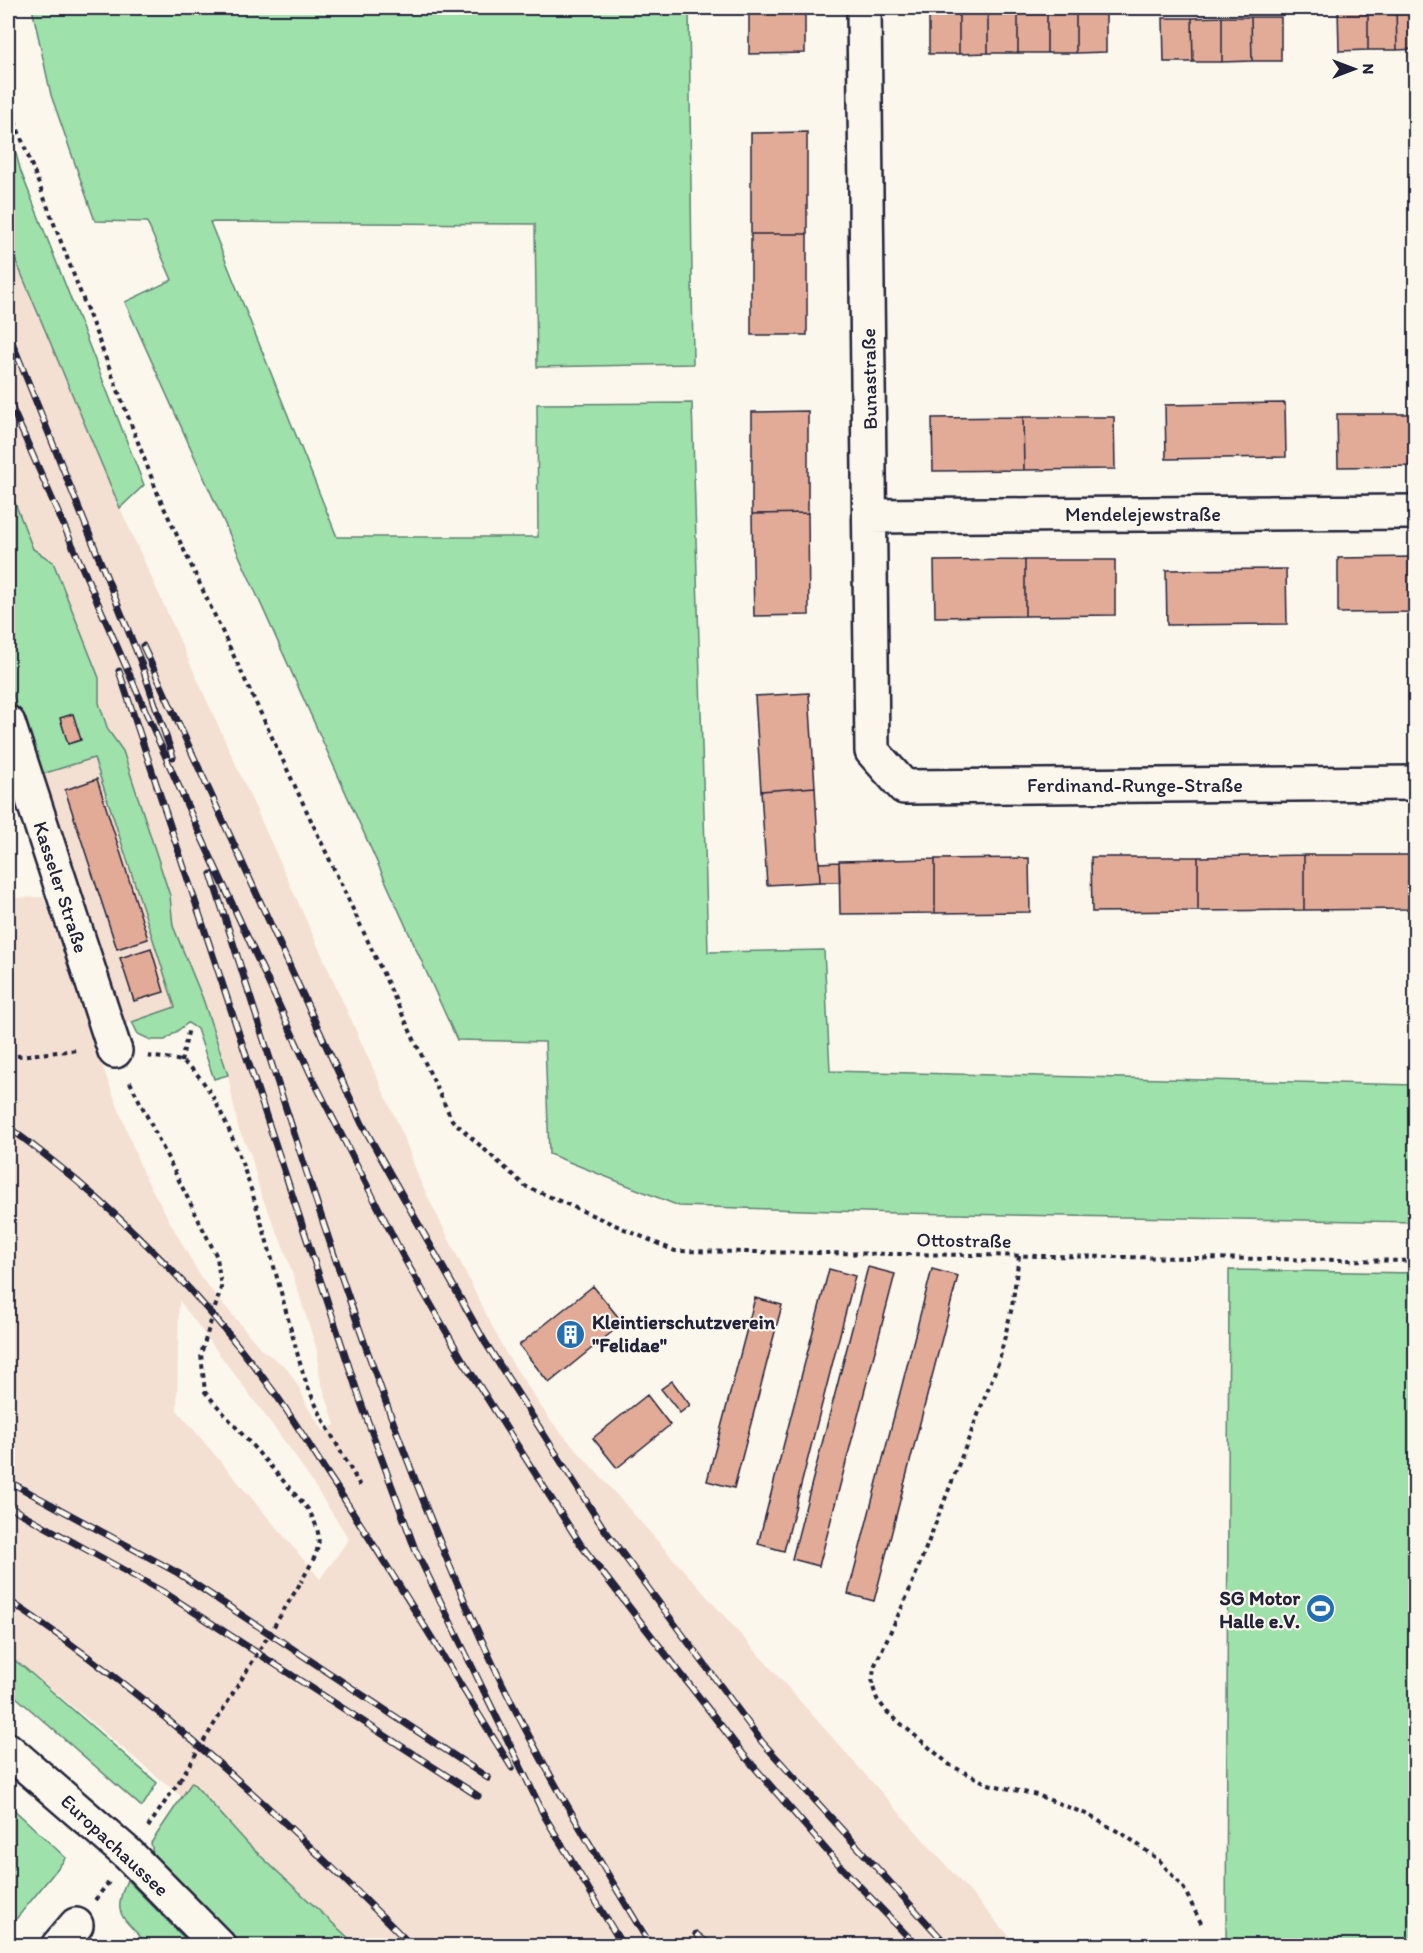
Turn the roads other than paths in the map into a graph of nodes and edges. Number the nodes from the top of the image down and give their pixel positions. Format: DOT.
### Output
graph roads {
  1 [pos="864,8"];
  2 [pos="1416,512"];
  3 [pos="871,516"];
  4 [pos="8,723"];
  5 [pos="872,751"];
  6 [pos="1416,783"];
  7 [pos="115,1051"];
  8 [pos="8,1750"];
  9 [pos="219,1946"];
  1 -- 3 [label="street, Bunastraße"];
  2 -- 3 [label="street, Mendelejewstraße"];
  3 -- 5 [label="street, Bunastraße"];
  4 -- 7 [label="street, Kasseler Straße"];
  5 -- 6 [label="street, Ferdinand-Runge-Straße"];
  8 -- 9 [label="street, Europachaussee"];
}
